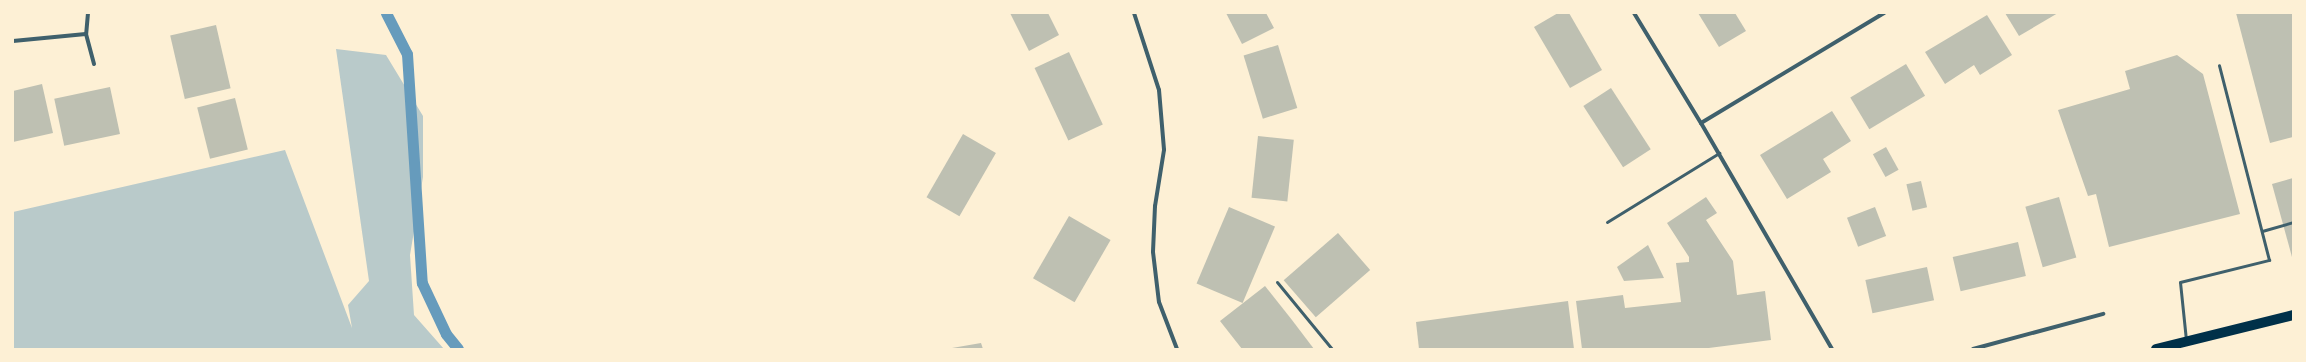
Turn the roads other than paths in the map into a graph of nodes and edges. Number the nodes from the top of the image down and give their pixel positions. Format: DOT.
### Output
graph roads {
  1 [pos="88,13"];
  2 [pos="1134,13"];
  3 [pos="1634,13"];
  4 [pos="1884,13"];
  5 [pos="86,34"];
  6 [pos="13,41"];
  7 [pos="94,64"];
  8 [pos="2219,65"];
  9 [pos="1702,123"];
  10 [pos="1719,153"];
  11 [pos="1607,222"];
  12 [pos="2293,222"];
  13 [pos="2262,231"];
  14 [pos="1277,282"];
  15 [pos="2103,314"];
  16 [pos="2293,315"];
  17 [pos="2186,342"];
  18 [pos="1177,349"];
  19 [pos="1332,349"];
  20 [pos="1832,349"];
  21 [pos="1973,349"];
  22 [pos="2156,349"];
  1 -- 5 [label="street"];
  2 -- 18 [label="street"];
  3 -- 9 [label="street"];
  4 -- 9 [label="street"];
  5 -- 6 [label="street"];
  5 -- 7 [label="street"];
  8 -- 13 [label="lane"];
  9 -- 10 [label="street"];
  10 -- 11 [label="lane"];
  10 -- 20 [label="street"];
  12 -- 13 [label="lane"];
  13 -- 17 [label="lane"];
  14 -- 19 [label="lane"];
  15 -- 21 [label="street"];
  16 -- 17 [label="main road"];
  17 -- 22 [label="main road"];
}
